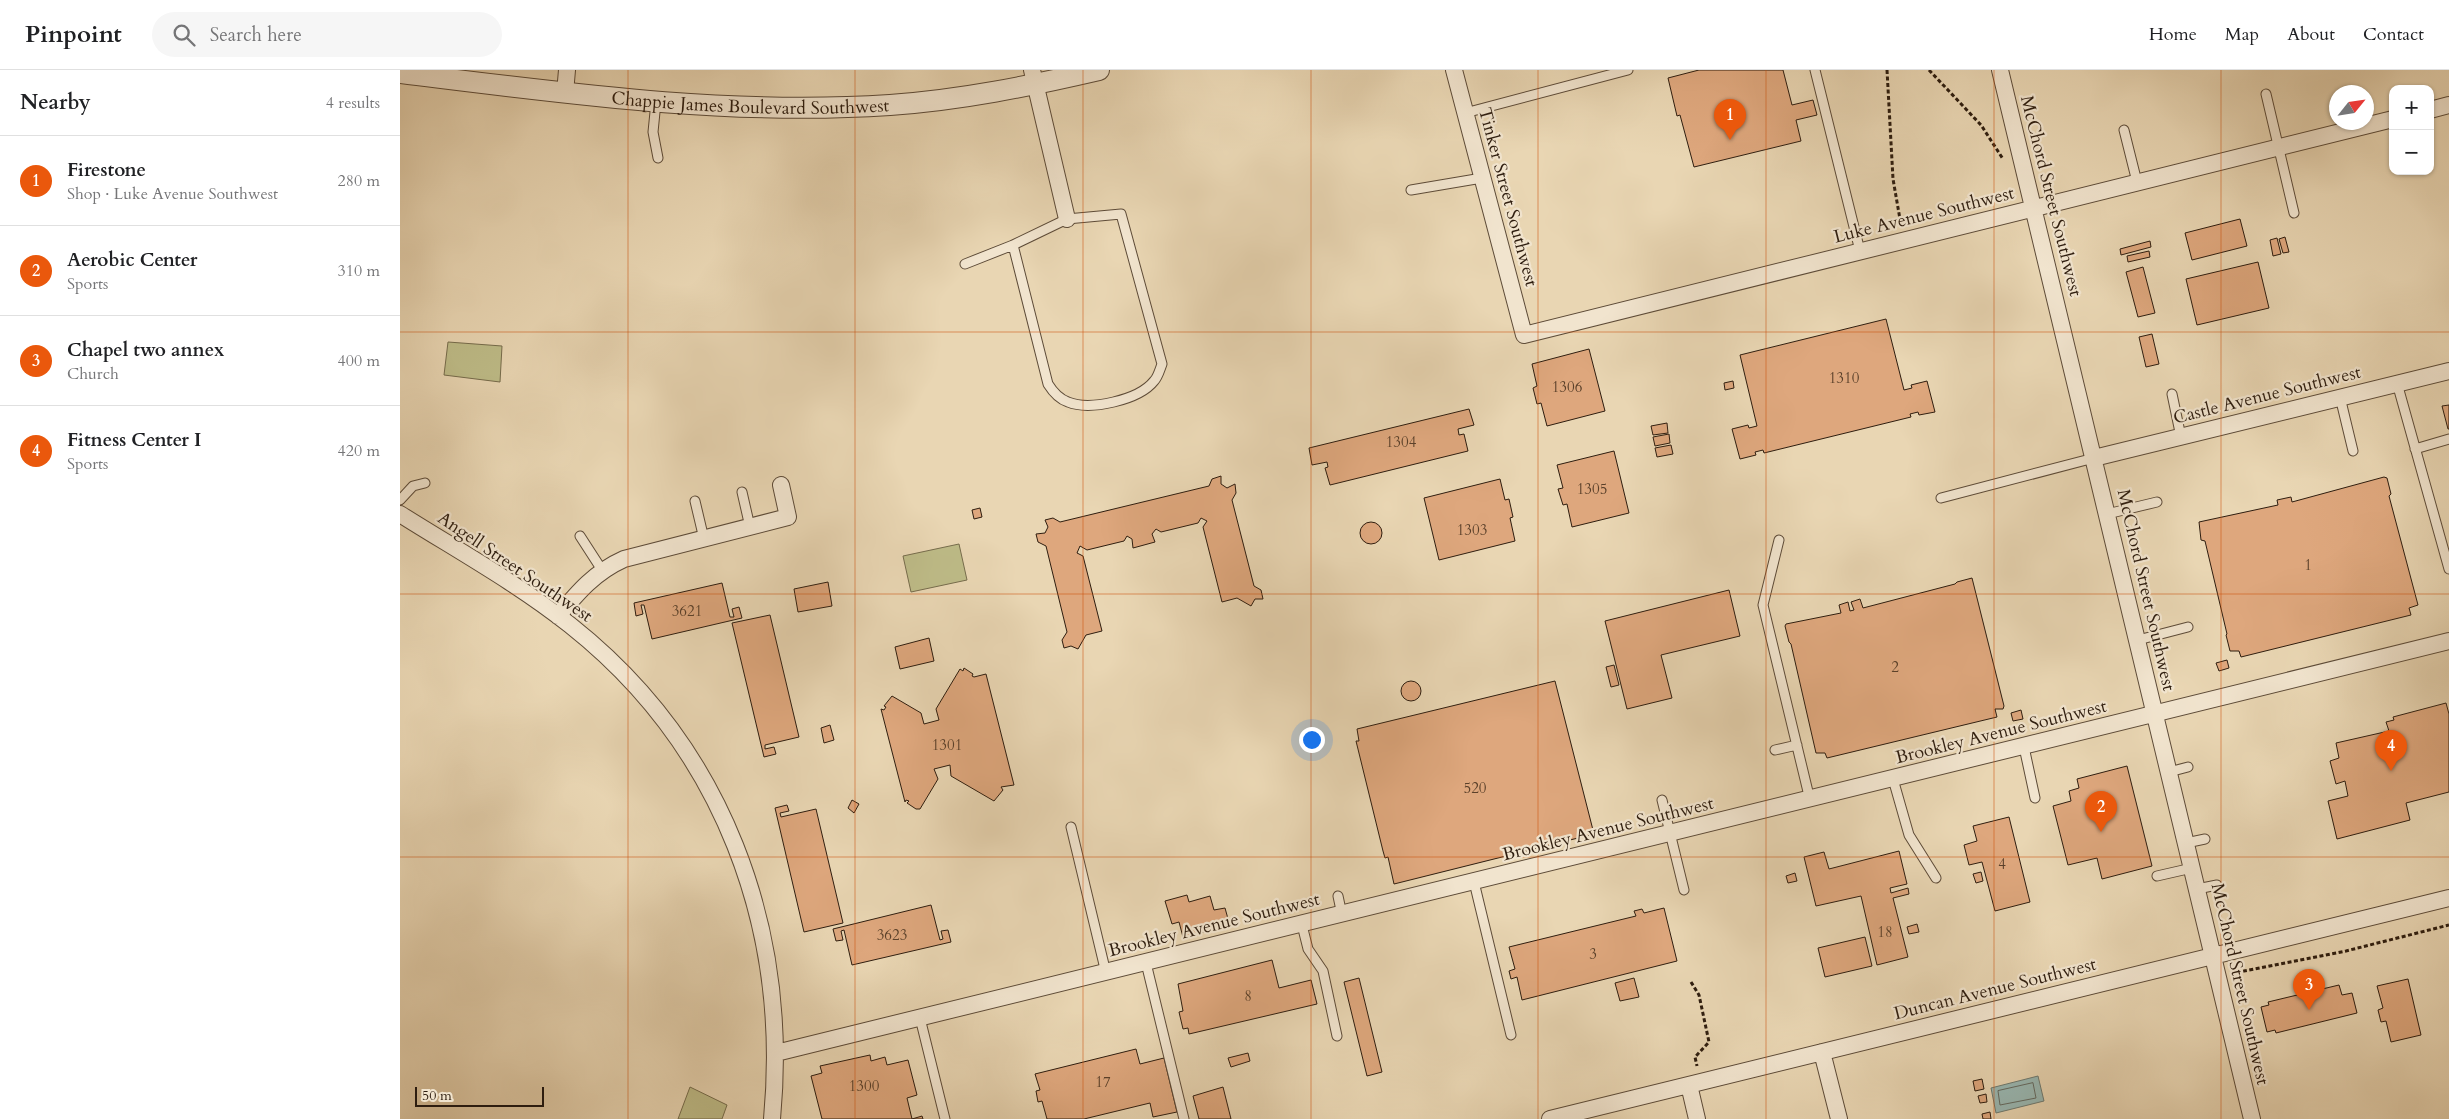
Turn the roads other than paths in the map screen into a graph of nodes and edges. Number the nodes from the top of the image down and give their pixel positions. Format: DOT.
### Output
graph roads {
  1 [pos="567,70"];
  2 [pos="1099,70"];
  3 [pos="1454,70"];
  4 [pos="1628,70"];
  5 [pos="1815,70"];
  6 [pos="2000,70"];
  7 [pos="400,74"];
  8 [pos="1034,77"];
  9 [pos="565,93"];
  10 [pos="2266,94"];
  11 [pos="656,102"];
  12 [pos="2449,105"];
  13 [pos="2434,109"];
  14 [pos="1465,113"];
  15 [pos="2389,120"];
  16 [pos="2124,130"];
  17 [pos="2278,147"];
  18 [pos="658,158"];
  19 [pos="1482,178"];
  20 [pos="2136,182"];
  21 [pos="1411,190"];
  22 [pos="2033,208"];
  23 [pos="2294,213"];
  24 [pos="1067,219"];
  25 [pos="1012,245"];
  26 [pos="1860,251"];
  27 [pos="965,264"];
  28 [pos="1524,334"];
  29 [pos="2449,371"];
  30 [pos="2397,384"];
  31 [pos="2172,394"];
  32 [pos="2340,398"];
  33 [pos="2181,437"];
  34 [pos="2449,439"];
  35 [pos="2415,449"];
  36 [pos="2353,451"];
  37 [pos="2094,458"];
  38 [pos="425,483"];
  39 [pos="781,485"];
  40 [pos="742,492"];
  41 [pos="1940,498"];
  42 [pos="400,500"];
  43 [pos="695,501"];
  44 [pos="2157,502"];
  45 [pos="400,514"];
  46 [pos="2107,514"];
  47 [pos="750,527"];
  48 [pos="580,536"];
  49 [pos="704,539"];
  50 [pos="1778,540"];
  51 [pos="2449,569"];
  52 [pos="602,570"];
  53 [pos="558,616"];
  54 [pos="2188,627"];
  55 [pos="2138,640"];
  56 [pos="2449,641"];
  57 [pos="2155,714"];
  58 [pos="1797,745"];
  59 [pos="2024,747"];
  60 [pos="1775,750"];
  61 [pos="2188,767"];
  62 [pos="2169,772"];
  63 [pos="1893,779"];
  64 [pos="2035,798"];
  65 [pos="1662,800"];
  66 [pos="1810,800"];
  67 [pos="1070,827"];
  68 [pos="1670,834"];
  69 [pos="2205,838"];
  70 [pos="2186,843"];
  71 [pos="2192,868"];
  72 [pos="2157,876"];
  73 [pos="1936,878"];
  74 [pos="1474,882"];
  75 [pos="2217,885"];
  76 [pos="1684,890"];
  77 [pos="2197,890"];
  78 [pos="1338,896"];
  79 [pos="2449,898"];
  80 [pos="1342,915"];
  81 [pos="1302,925"];
  82 [pos="2213,956"];
  83 [pos="1146,963"];
  84 [pos="1106,973"];
  85 [pos="920,1018"];
  86 [pos="1511,1035"];
  87 [pos="1338,1036"];
  88 [pos="776,1052"];
  89 [pos="1822,1052"];
  90 [pos="1689,1085"];
  91 [pos="772,1119"];
  92 [pos="945,1119"];
  93 [pos="1184,1119"];
  94 [pos="1550,1119"];
  95 [pos="1698,1119"];
  96 [pos="1839,1119"];
  97 [pos="2252,1119"];
  1 -- 9 [label="street"];
  2 -- 8 [label="street, Chappie James Boulevard Southwest"];
  3 -- 14 [label="street, Tinker Street Southwest"];
  4 -- 14 [label="lane"];
  5 -- 26 [label="lane"];
  6 -- 22 [label="street, McChord Street Southwest"];
  7 -- 9 [label="street, Chappie James Boulevard Southwest"];
  8 -- 11 [label="street, Chappie James Boulevard Southwest"];
  8 -- 24 [label="street"];
  9 -- 11 [label="street, Chappie James Boulevard Southwest"];
  10 -- 17 [label="lane"];
  11 -- 18 [label="lane"];
  12 -- 13 [label="street"];
  14 -- 19 [label="street, Tinker Street Southwest"];
  15 -- 17 [label="street, Luke Avenue Southwest"];
  16 -- 20 [label="lane"];
  17 -- 20 [label="street, Luke Avenue Southwest"];
  17 -- 23 [label="lane"];
  19 -- 21 [label="lane"];
  19 -- 28 [label="street, Tinker Street Southwest"];
  20 -- 22 [label="street, Luke Avenue Southwest"];
  22 -- 26 [label="street, Luke Avenue Southwest"];
  22 -- 37 [label="street, McChord Street Southwest"];
  24 -- 25 [label="lane"];
  24 -- 25 [label="lane"];
  25 -- 27 [label="lane"];
  26 -- 28 [label="street, Luke Avenue Southwest"];
  29 -- 30 [label="street, Castle Avenue Southwest"];
  30 -- 32 [label="street, Castle Avenue Southwest"];
  30 -- 35 [label="lane"];
  31 -- 33 [label="lane"];
  32 -- 33 [label="street, Castle Avenue Southwest"];
  32 -- 36 [label="lane"];
  33 -- 37 [label="street, Castle Avenue Southwest"];
  34 -- 35 [label="lane"];
  35 -- 51 [label="lane"];
  37 -- 41 [label="lane"];
  37 -- 46 [label="street, McChord Street Southwest"];
  38 -- 42 [label="lane"];
  39 -- 47 [label="street"];
  40 -- 47 [label="lane"];
  43 -- 49 [label="lane"];
  44 -- 46 [label="lane"];
  45 -- 53 [label="street, Angell Street Southwest"];
  46 -- 55 [label="street, McChord Street Southwest"];
  47 -- 49 [label="street"];
  48 -- 52 [label="lane"];
  49 -- 52 [label="street"];
  50 -- 58 [label="lane"];
  52 -- 53 [label="street"];
  53 -- 88 [label="street, Angell Street Southwest"];
  54 -- 55 [label="lane"];
  55 -- 57 [label="street, McChord Street Southwest"];
  56 -- 57 [label="street, Brookley Avenue Southwest"];
  57 -- 59 [label="street, Brookley Avenue Southwest"];
  57 -- 62 [label="street, McChord Street Southwest"];
  58 -- 60 [label="lane"];
  58 -- 66 [label="lane"];
  59 -- 63 [label="street, Brookley Avenue Southwest"];
  59 -- 64 [label="lane"];
  61 -- 62 [label="lane"];
  62 -- 70 [label="street, McChord Street Southwest"];
  63 -- 66 [label="street, Brookley Avenue Southwest"];
  63 -- 73 [label="lane"];
  65 -- 68 [label="lane"];
  66 -- 68 [label="street, Brookley Avenue Southwest"];
  67 -- 84 [label="lane"];
  68 -- 74 [label="street, Brookley Avenue Southwest"];
  68 -- 76 [label="lane"];
  69 -- 70 [label="lane"];
  70 -- 71 [label="street, McChord Street Southwest"];
  71 -- 72 [label="lane"];
  71 -- 77 [label="street, McChord Street Southwest"];
  74 -- 80 [label="street, Brookley Avenue Southwest"];
  74 -- 86 [label="lane"];
  75 -- 77 [label="lane"];
  77 -- 82 [label="street, McChord Street Southwest"];
  78 -- 80 [label="lane"];
  79 -- 82 [label="street, Duncan Avenue Southwest"];
  80 -- 81 [label="street, Brookley Avenue Southwest"];
  81 -- 83 [label="street, Brookley Avenue Southwest"];
  81 -- 87 [label="lane"];
  82 -- 89 [label="street, Duncan Avenue Southwest"];
  82 -- 97 [label="street, McChord Street Southwest"];
  83 -- 84 [label="street, Brookley Avenue Southwest"];
  83 -- 93 [label="lane"];
  84 -- 85 [label="street, Brookley Avenue Southwest"];
  85 -- 88 [label="street, Brookley Avenue Southwest"];
  85 -- 92 [label="lane"];
  88 -- 91 [label="street, Angell Street Southwest"];
  89 -- 90 [label="street, Duncan Avenue Southwest"];
  89 -- 96 [label="street"];
  90 -- 94 [label="street, Duncan Avenue Southwest"];
  90 -- 95 [label="street"];
}
